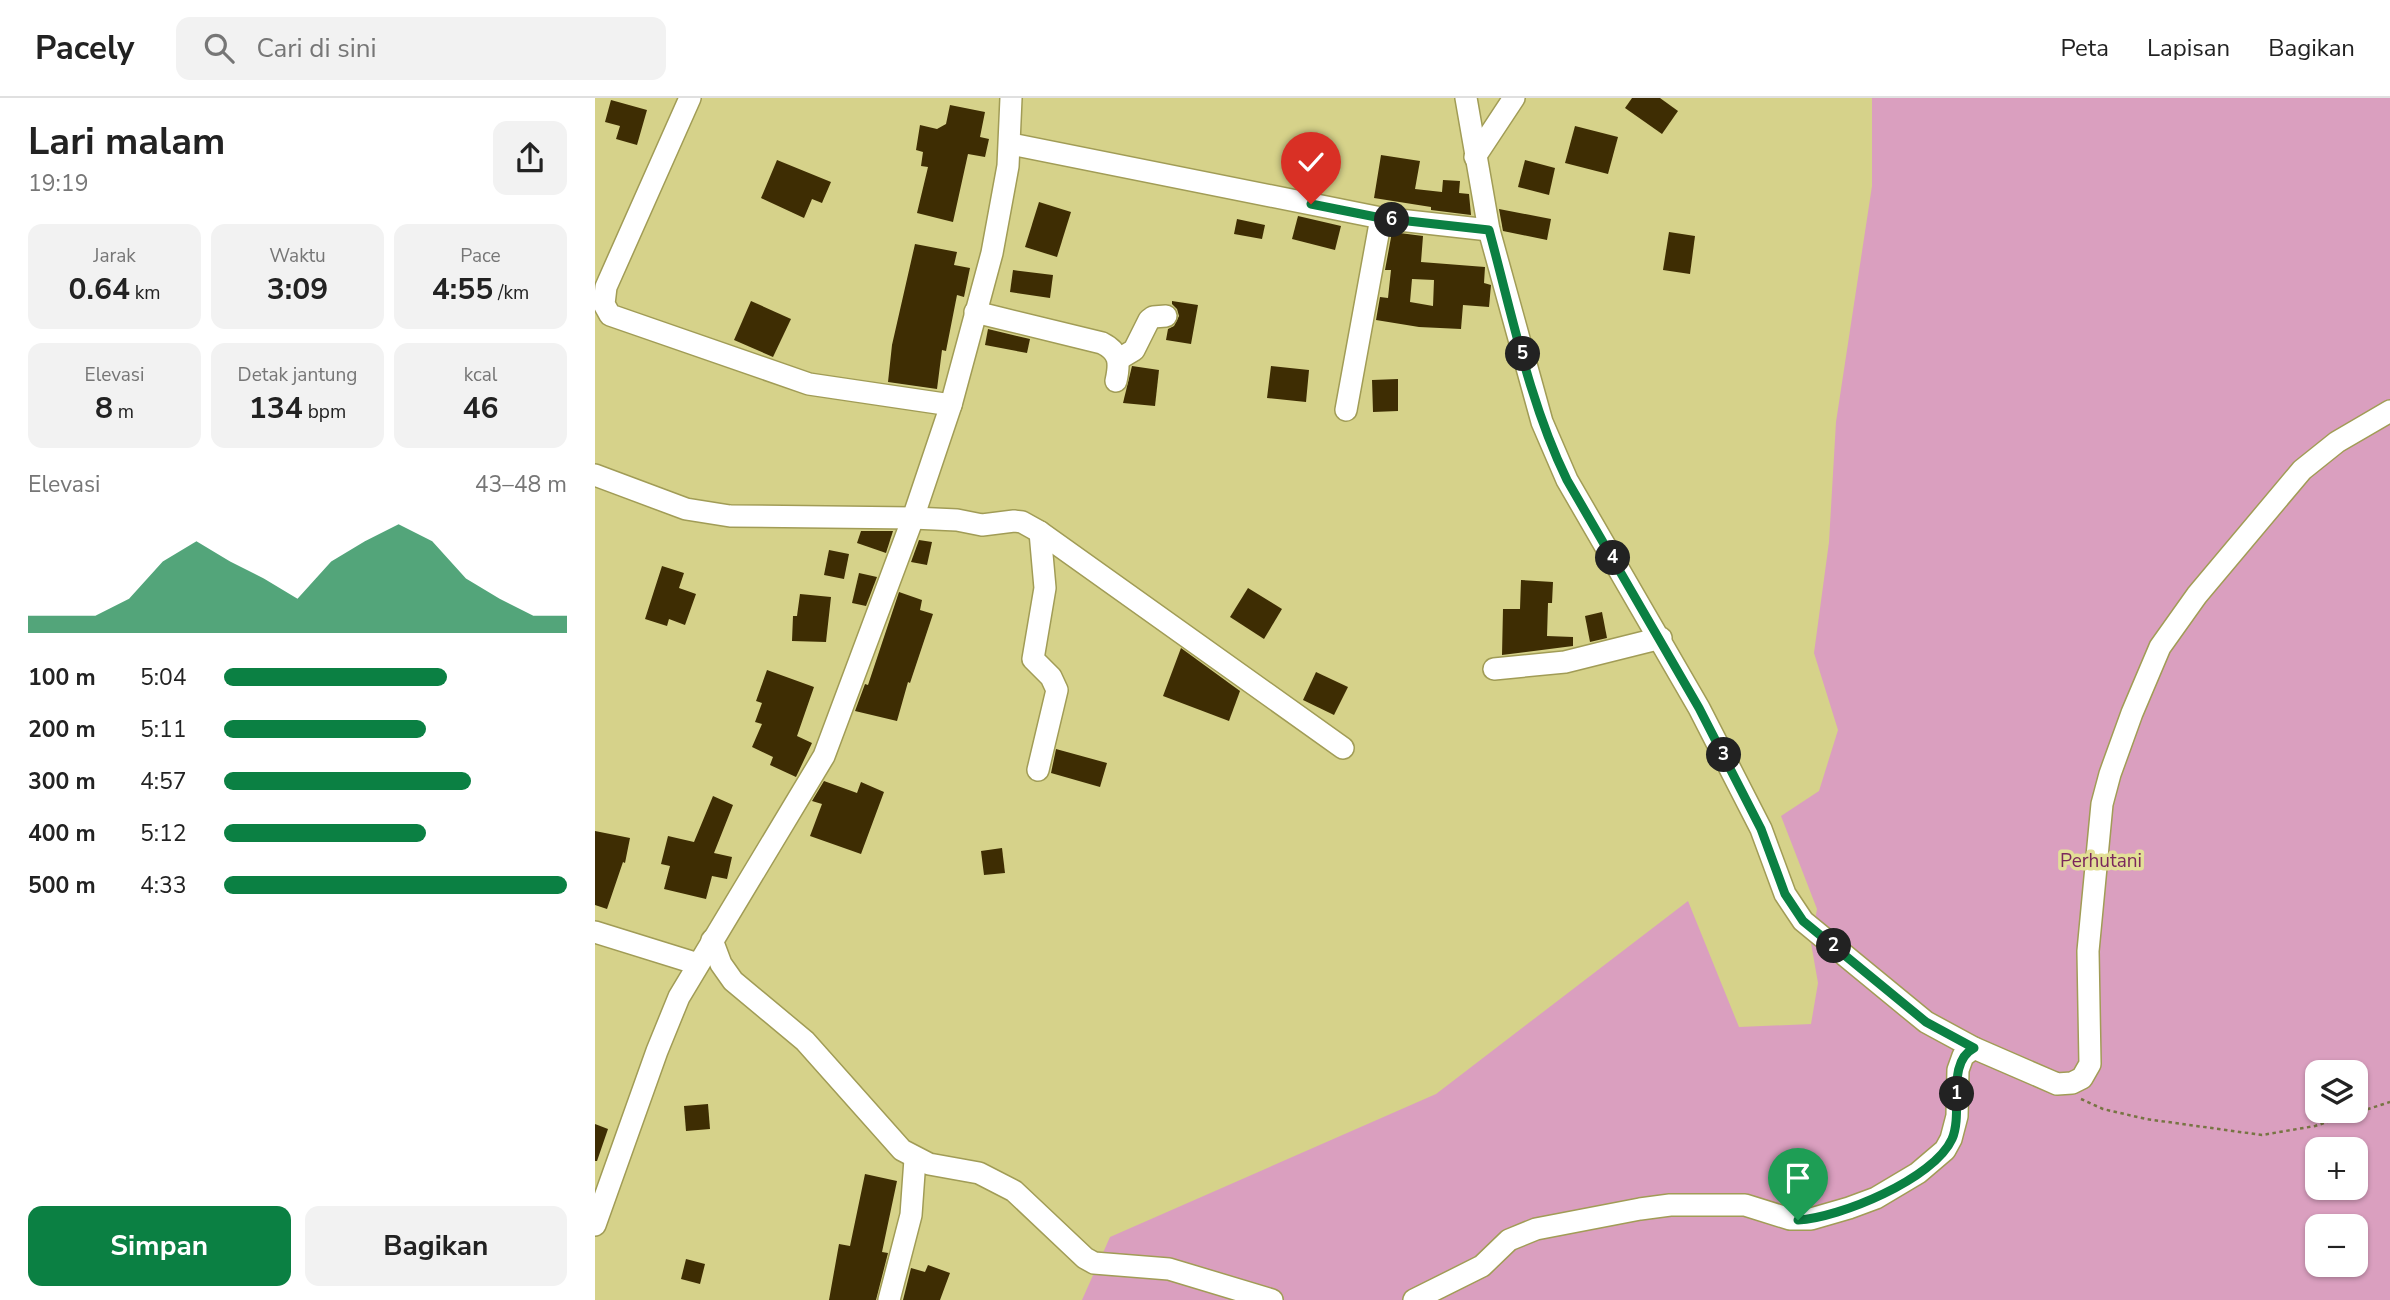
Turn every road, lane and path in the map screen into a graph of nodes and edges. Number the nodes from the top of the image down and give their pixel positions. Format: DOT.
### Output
graph roads {
  1 [pos="690,98"];
  2 [pos="1011,98"];
  3 [pos="1466,98"];
  4 [pos="1514,98"];
  5 [pos="1011,144"];
  6 [pos="1475,157"];
  7 [pos="1381,218"];
  8 [pos="1489,230"];
  9 [pos="975,312"];
  10 [pos="1166,316"];
  11 [pos="1119,359"];
  12 [pos="1117,381"];
  13 [pos="951,405"];
  14 [pos="1346,410"];
  15 [pos="2390,411"];
  16 [pos="595,475"];
  17 [pos="913,518"];
  18 [pos="1040,532"];
  19 [pos="1661,638"];
  20 [pos="1494,669"];
  21 [pos="1343,748"];
  22 [pos="1038,770"];
  23 [pos="595,932"];
  24 [pos="712,940"];
  25 [pos="698,964"];
  26 [pos="1974,1048"];
  27 [pos="2066,1084"];
  28 [pos="2390,1102"];
  29 [pos="915,1159"];
  30 [pos="617,1161"];
  31 [pos="595,1180"];
  32 [pos="595,1225"];
  33 [pos="889,1300"];
  34 [pos="1272,1300"];
  35 [pos="1415,1300"];
  1 -- 13 [label="street"];
  2 -- 5 [label="street"];
  3 -- 6 [label="street"];
  4 -- 6 [label="street"];
  5 -- 7 [label="street"];
  5 -- 9 [label="street"];
  6 -- 8 [label="street"];
  7 -- 8 [label="street"];
  7 -- 14 [label="street"];
  8 -- 19 [label="street"];
  9 -- 11 [label="street"];
  9 -- 13 [label="street"];
  10 -- 11 [label="street"];
  11 -- 12 [label="street"];
  13 -- 17 [label="street"];
  15 -- 27 [label="street"];
  16 -- 17 [label="street"];
  17 -- 18 [label="street"];
  17 -- 24 [label="street"];
  18 -- 21 [label="street"];
  18 -- 22 [label="street"];
  19 -- 20 [label="street"];
  19 -- 26 [label="street"];
  23 -- 25 [label="street"];
  24 -- 25 [label="street"];
  24 -- 29 [label="street"];
  25 -- 30 [label="street"];
  26 -- 27 [label="street"];
  26 -- 35 [label="street"];
  27 -- 28 [label="path"];
  29 -- 33 [label="street"];
  29 -- 34 [label="street"];
  30 -- 31 [label="street"];
  30 -- 32 [label="street"];
}
